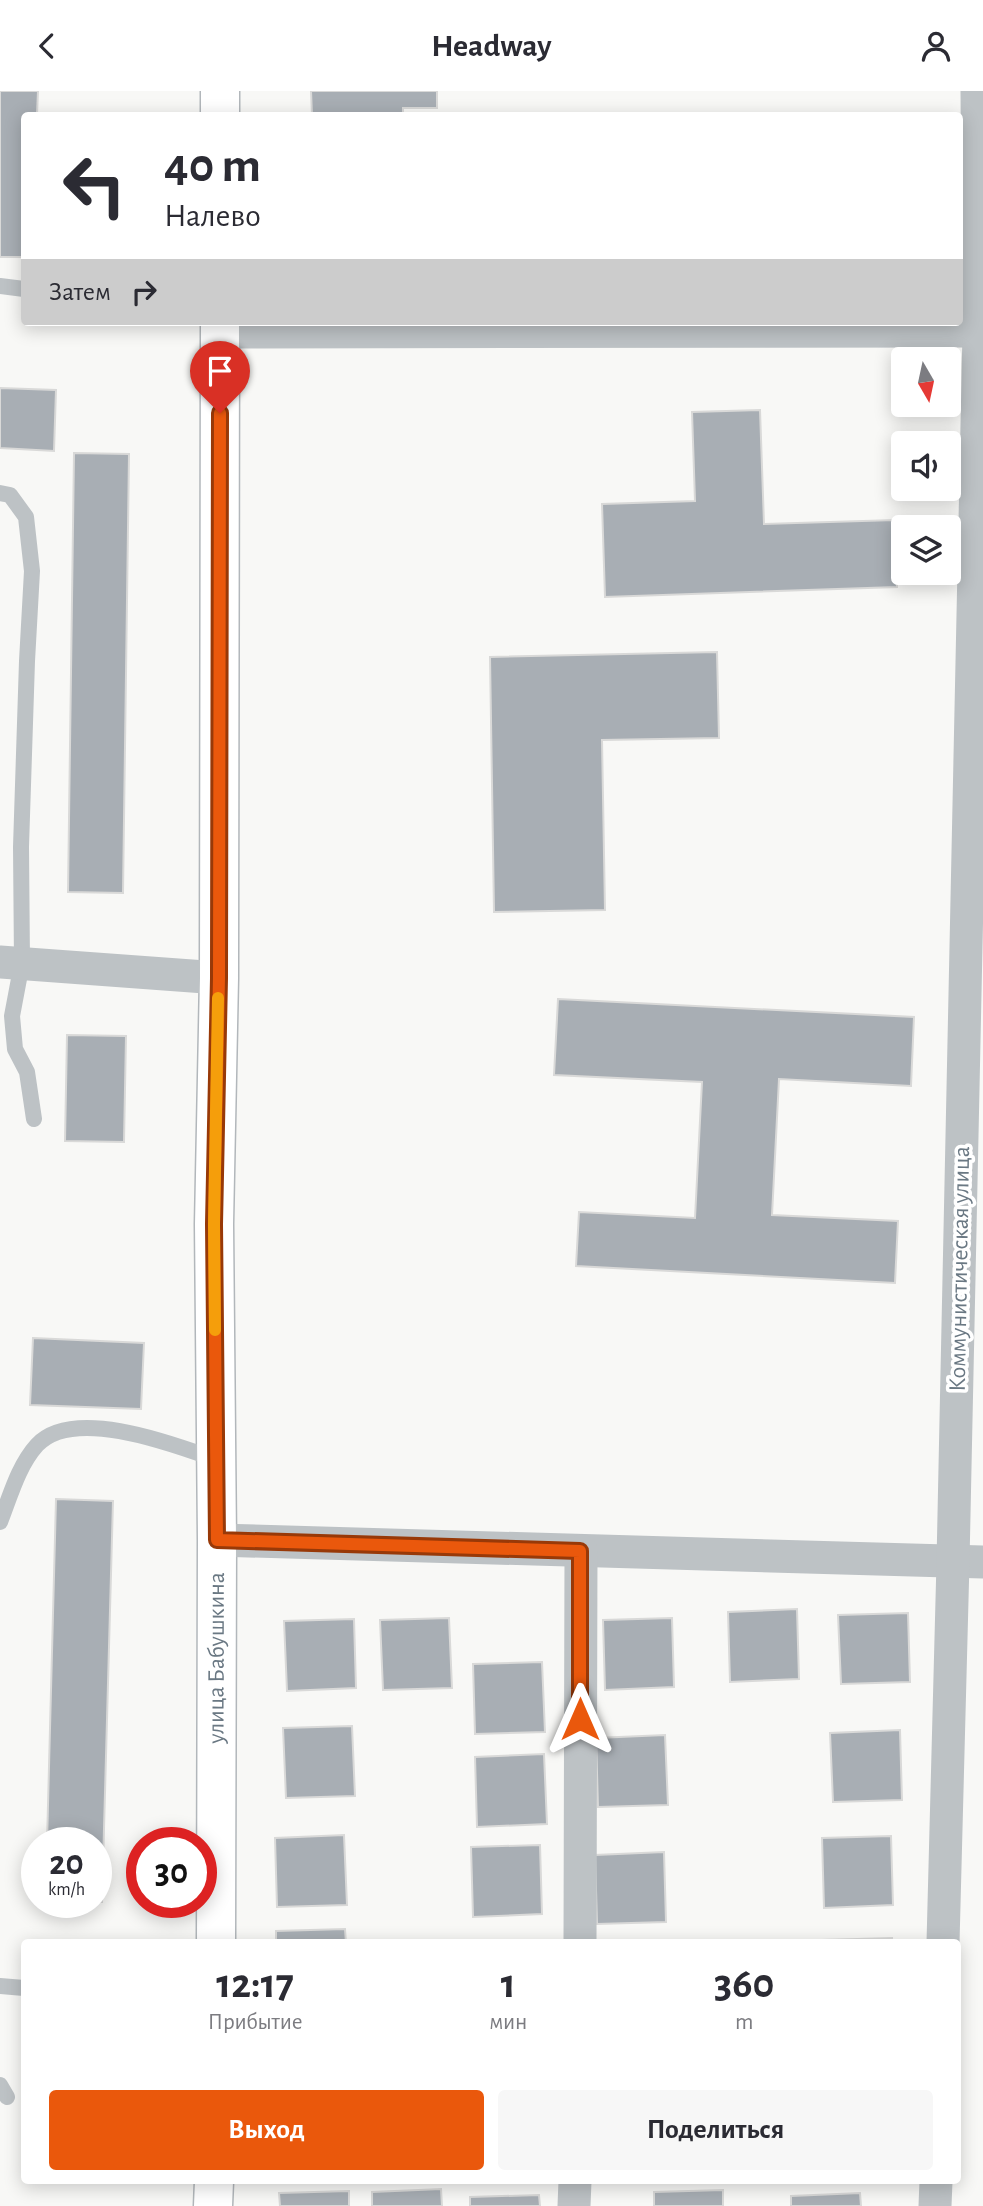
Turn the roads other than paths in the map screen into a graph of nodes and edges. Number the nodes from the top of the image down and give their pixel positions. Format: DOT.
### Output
graph roads {
  1 [pos="220,91"];
  2 [pos="977,91"];
  3 [pos="220,112"];
  4 [pos="0,286"];
  5 [pos="21,289"];
  6 [pos="220,327"];
  7 [pos="981,331"];
  8 [pos="0,493"];
  9 [pos="11,963"];
  10 [pos="219,978"];
  11 [pos="34,1119"];
  12 [pos="215,1459"];
  13 [pos="0,1522"];
  14 [pos="217,1540"];
  15 [pos="580,1551"];
  16 [pos="968,1562"];
  17 [pos="216,1939"];
  18 [pos="580,1939"];
  19 [pos="943,1939"];
  20 [pos="0,1986"];
  21 [pos="21,1988"];
  22 [pos="214,2184"];
  23 [pos="575,2184"];
  24 [pos="936,2184"];
  25 [pos="213,2206"];
  26 [pos="574,2206"];
  27 [pos="935,2206"];
  1 -- 3 [label="street"];
  2 -- 7 [label="street, Коммунистическая улица"];
  4 -- 5 [label="lane"];
  6 -- 7 [label="street"];
  6 -- 10 [label="street, улица Бабушкина"];
  7 -- 16 [label="street, Коммунистическая улица"];
  8 -- 9 [label="lane"];
  9 -- 10 [label="street"];
  9 -- 11 [label="lane"];
  10 -- 12 [label="street, улица Бабушкина"];
  12 -- 13 [label="lane"];
  12 -- 14 [label="street, улица Бабушкина"];
  14 -- 15 [label="street"];
  14 -- 17 [label="street, улица Бабушкина"];
  15 -- 16 [label="street"];
  15 -- 18 [label="street"];
  16 -- 19 [label="street, Коммунистическая улица"];
  20 -- 21 [label="lane"];
  22 -- 25 [label="street"];
  23 -- 26 [label="street"];
  24 -- 27 [label="street"];
}
